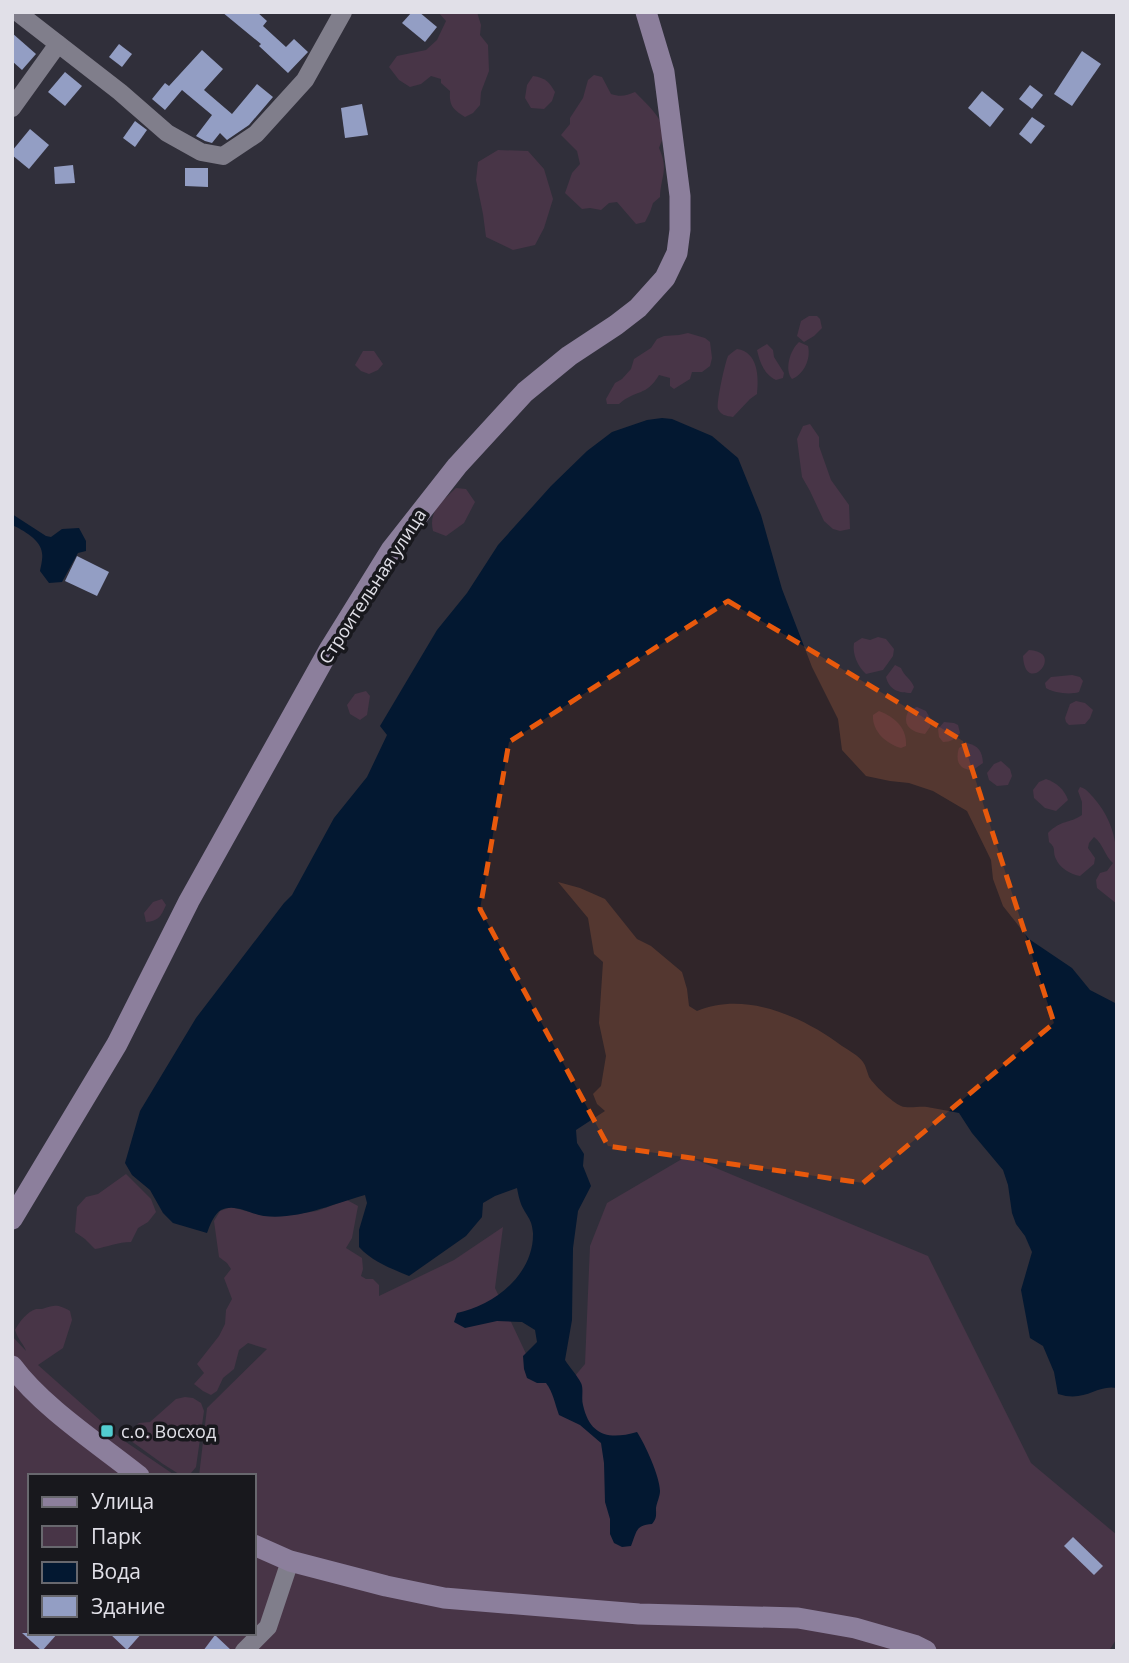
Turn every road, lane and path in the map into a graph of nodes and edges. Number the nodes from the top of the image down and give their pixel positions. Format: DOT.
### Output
graph roads {
  1 [pos="17,12"];
  2 [pos="343,12"];
  3 [pos="646,12"];
  4 [pos="58,44"];
  5 [pos="12,108"];
  6 [pos="12,1219"];
  7 [pos="12,1366"];
  8 [pos="136,1474"];
  9 [pos="256,1546"];
  10 [pos="290,1561"];
  11 [pos="244,1651"];
  12 [pos="926,1651"];
  1 -- 4 [label="street"];
  2 -- 4 [label="street"];
  3 -- 6 [label="street, Строительная улица"];
  4 -- 5 [label="street"];
  7 -- 8 [label="street"];
  9 -- 10 [label="street"];
  10 -- 11 [label="street"];
  10 -- 12 [label="street"];
}
